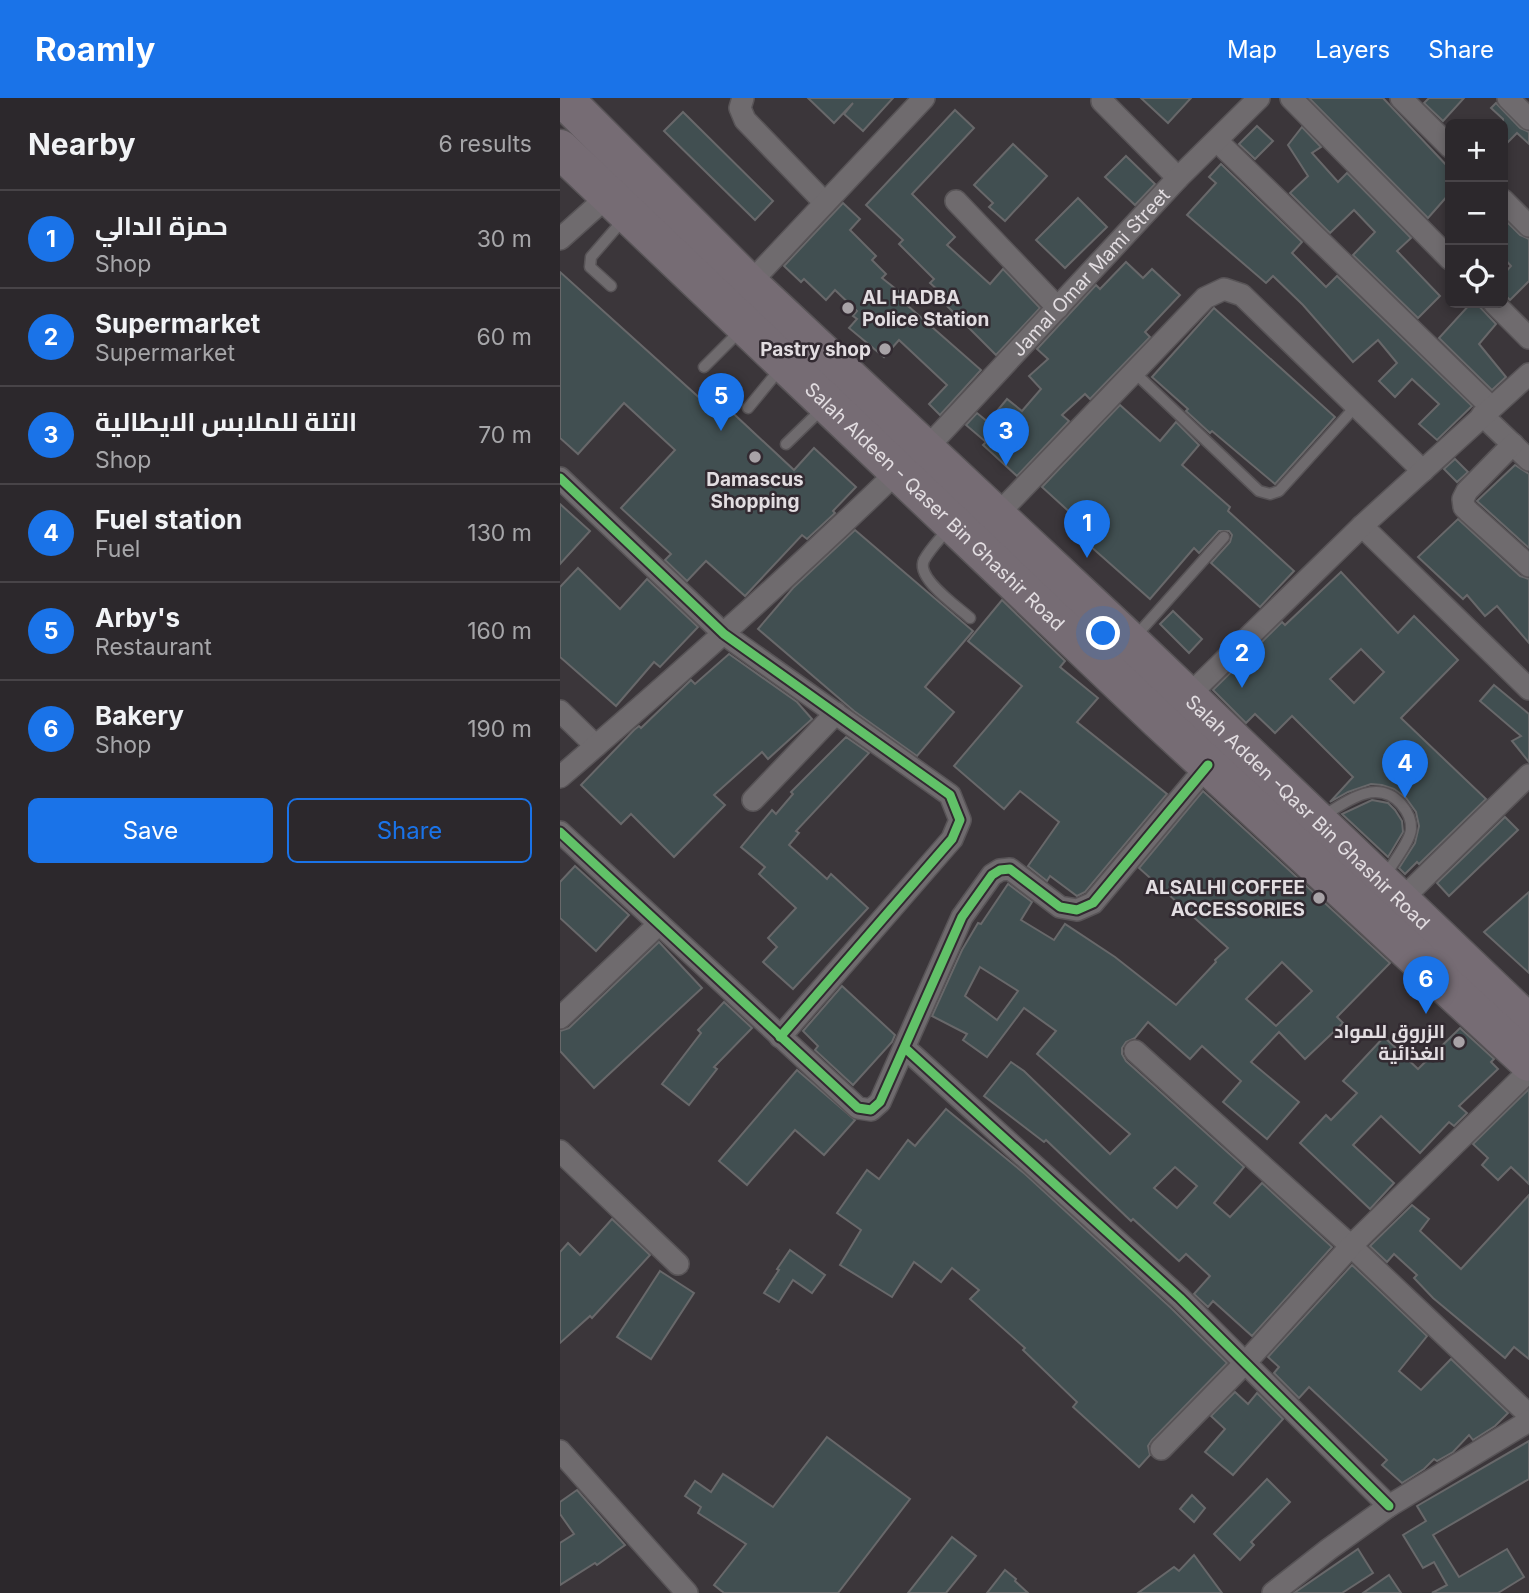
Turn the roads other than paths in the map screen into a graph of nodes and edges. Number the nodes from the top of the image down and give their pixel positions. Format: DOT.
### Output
graph roads {
  1 [pos="563,98"];
  2 [pos="743,98"];
  3 [pos="924,98"];
  4 [pos="1259,98"];
  5 [pos="1291,98"];
  6 [pos="1401,98"];
  7 [pos="1508,98"];
  8 [pos="1102,101"];
  9 [pos="1529,119"];
  10 [pos="1217,141"];
  11 [pos="1445,142"];
  12 [pos="560,149"];
  13 [pos="1178,178"];
  14 [pos="956,201"];
  15 [pos="825,203"];
  16 [pos="618,205"];
  17 [pos="1508,205"];
  18 [pos="1529,226"];
  19 [pos="560,239"];
  20 [pos="1445,254"];
  21 [pos="748,284"];
  22 [pos="611,286"];
  23 [pos="1058,308"];
  24 [pos="1499,308"];
  25 [pos="744,326"];
  26 [pos="1529,338"];
  27 [pos="784,365"];
  28 [pos="704,367"];
  29 [pos="1134,372"];
  30 [pos="1529,374"];
  31 [pos="826,405"];
  32 [pos="1356,406"];
  33 [pos="748,408"];
  34 [pos="1486,411"];
  35 [pos="786,444"];
  36 [pos="1513,444"];
  37 [pos="1529,460"];
  38 [pos="911,461"];
  39 [pos="1423,471"];
  40 [pos="560,478"];
  41 [pos="996,516"];
  42 [pos="952,524"];
  43 [pos="1362,526"];
  44 [pos="1224,537"];
  45 [pos="1529,566"];
  46 [pos="970,618"];
  47 [pos="724,634"];
  48 [pos="1115,644"];
  49 [pos="1529,689"];
  50 [pos="1186,697"];
  51 [pos="560,711"];
  52 [pos="836,713"];
  53 [pos="596,746"];
  54 [pos="1208,765"];
  55 [pos="1529,775"];
  56 [pos="560,777"];
  57 [pos="753,800"];
  58 [pos="1316,820"];
  59 [pos="560,832"];
  60 [pos="1391,892"];
  61 [pos="659,924"];
  62 [pos="560,1018"];
  63 [pos="1529,1024"];
  64 [pos="780,1037"];
  65 [pos="905,1048"];
  66 [pos="1135,1051"];
  67 [pos="1529,1062"];
  68 [pos="1529,1071"];
  69 [pos="560,1151"];
  70 [pos="1351,1247"];
  71 [pos="678,1264"];
  72 [pos="1245,1362"];
  73 [pos="1529,1415"];
  74 [pos="1529,1421"];
  75 [pos="1161,1450"];
  76 [pos="560,1451"];
  77 [pos="1389,1506"];
  78 [pos="687,1593"];
  79 [pos="1273,1593"];
  1 -- 21 [label="highway, Salah Aldeen - Qaser Bin Ghashir Road"];
  2 -- 15 [label="street"];
  3 -- 15 [label="street"];
  4 -- 10 [label="street, Jamal Omar Mami Street"];
  5 -- 20 [label="street"];
  6 -- 11 [label="street"];
  7 -- 9 [label="street"];
  8 -- 13 [label="street"];
  10 -- 13 [label="street, Jamal Omar Mami Street"];
  10 -- 34 [label="street"];
  12 -- 16 [label="highway, Salah Aldeen - Qaser Bin Ghashir Road"];
  13 -- 23 [label="street, Jamal Omar Mami Street"];
  14 -- 23 [label="street"];
  15 -- 21 [label="street"];
  16 -- 19 [label="street"];
  16 -- 22 [label="lane"];
  16 -- 25 [label="highway, Salah Aldeen - Qaser Bin Ghashir Road"];
  17 -- 18 [label="street"];
  21 -- 38 [label="highway, Salah Aldeen - Qaser Bin Ghashir Road"];
  23 -- 38 [label="street, Jamal Omar Mami Street"];
  24 -- 26 [label="street"];
  25 -- 27 [label="highway, Salah Aldeen - Qaser Bin Ghashir Road"];
  25 -- 28 [label="lane"];
  27 -- 31 [label="highway, Salah Aldeen - Qaser Bin Ghashir Road"];
  27 -- 33 [label="lane"];
  29 -- 32 [label="street"];
  29 -- 32 [label="lane"];
  29 -- 41 [label="street"];
  30 -- 34 [label="street"];
  31 -- 35 [label="lane"];
  31 -- 38 [label="highway, Salah Aldeen - Qaser Bin Ghashir Road"];
  32 -- 39 [label="street"];
  34 -- 36 [label="street"];
  34 -- 39 [label="street"];
  36 -- 37 [label="street"];
  36 -- 45 [label="street"];
  38 -- 41 [label="highway, Salah Aldeen - Qaser Bin Ghashir Road"];
  38 -- 42 [label="highway, Salah Aldeen - Qaser Bin Ghashir Road"];
  38 -- 47 [label="street, Jamal Omar Mami Street"];
  39 -- 43 [label="street"];
  40 -- 47 [label="street"];
  41 -- 48 [label="highway, Salah Aldeen - Qaser Bin Ghashir Road"];
  42 -- 46 [label="lane"];
  42 -- 48 [label="highway, Salah Aldeen - Qaser Bin Ghashir Road"];
  43 -- 49 [label="street"];
  43 -- 50 [label="street"];
  44 -- 48 [label="lane"];
  47 -- 52 [label="street"];
  47 -- 53 [label="street, Jamal Omar Mami Street"];
  48 -- 50 [label="highway, Salah Adden -Qasr Bin Ghashir Road"];
  48 -- 54 [label="highway, Salah Aldeen - Qaser Bin Ghashir Road"];
  50 -- 58 [label="highway, Salah Adden -Qasr Bin Ghashir Road"];
  51 -- 53 [label="street"];
  52 -- 57 [label="street"];
  52 -- 64 [label="street"];
  53 -- 56 [label="street, Jamal Omar Mami Street"];
  54 -- 65 [label="street"];
  54 -- 67 [label="highway, Salah Aldeen - Qaser Bin Ghashir Road"];
  55 -- 60 [label="street"];
  58 -- 60 [label="highway, Salah Adden -Qasr Bin Ghashir Road"];
  58 -- 60 [label="lane"];
  59 -- 61 [label="street"];
  60 -- 63 [label="highway, Salah Adden -Qasr Bin Ghashir Road"];
  61 -- 62 [label="street"];
  61 -- 64 [label="street"];
  64 -- 65 [label="street"];
  65 -- 72 [label="street"];
  66 -- 70 [label="street"];
  68 -- 70 [label="street"];
  69 -- 71 [label="street"];
  70 -- 72 [label="street"];
  70 -- 73 [label="street"];
  72 -- 75 [label="street"];
  72 -- 77 [label="street"];
  74 -- 77 [label="street"];
  76 -- 78 [label="street"];
  77 -- 79 [label="street"];
}
